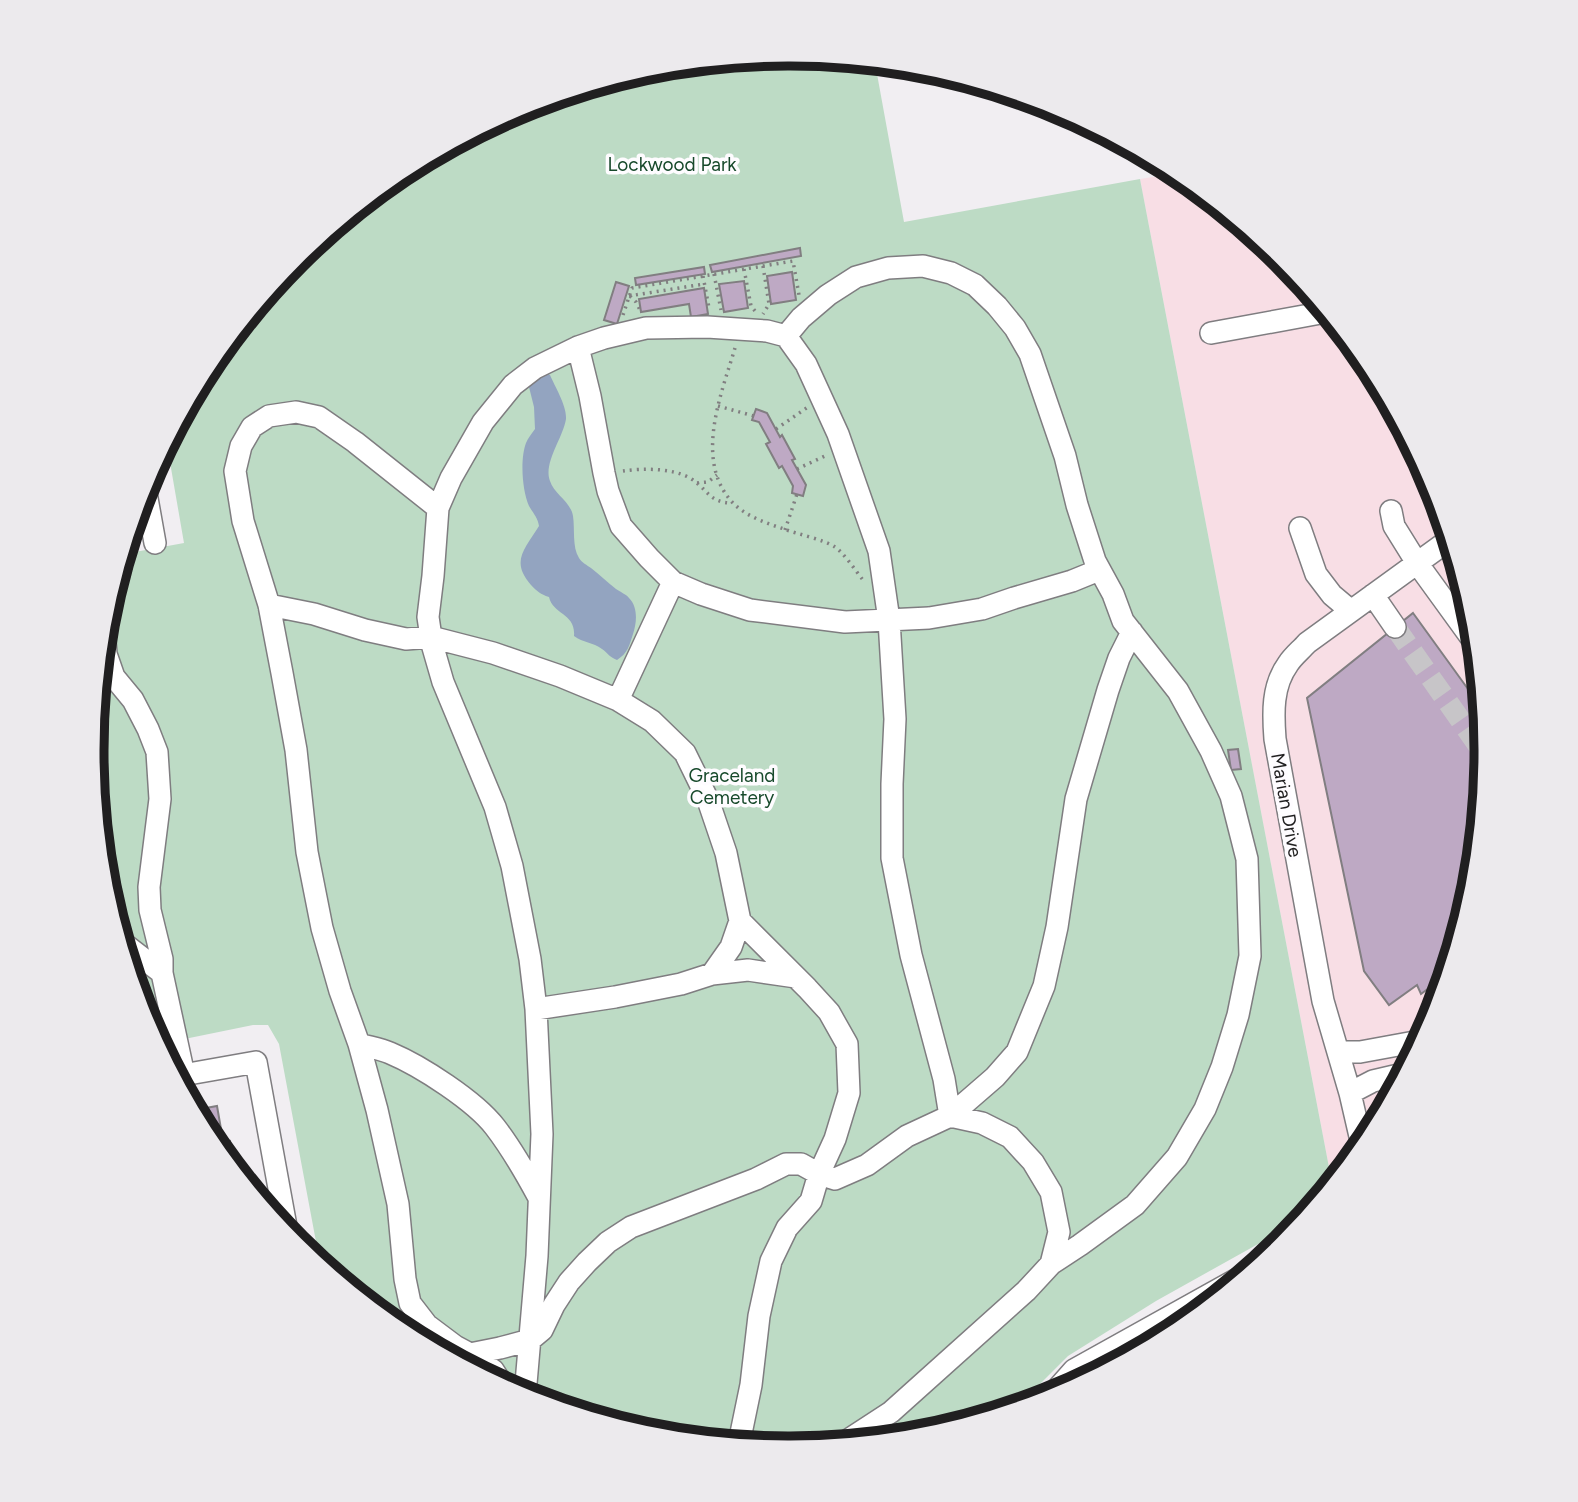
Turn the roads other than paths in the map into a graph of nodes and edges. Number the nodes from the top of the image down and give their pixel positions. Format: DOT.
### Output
graph roads {
  1 [pos="1316,314"];
  2 [pos="1210,334"];
  3 [pos="786,336"];
  4 [pos="578,347"];
  5 [pos="438,508"];
  6 [pos="149,510"];
  7 [pos="1391,511"];
  8 [pos="1300,528"];
  9 [pos="155,543"];
  10 [pos="1442,546"];
  11 [pos="1417,563"];
  12 [pos="1099,570"];
  13 [pos="673,582"];
  14 [pos="1373,595"];
  15 [pos="269,605"];
  16 [pos="1351,611"];
  17 [pos="889,620"];
  18 [pos="1461,624"];
  19 [pos="1395,627"];
  20 [pos="1132,632"];
  21 [pos="431,637"];
  22 [pos="110,665"];
  23 [pos="618,700"];
  24 [pos="740,921"];
  25 [pos="135,953"];
  26 [pos="162,973"];
  27 [pos="712,974"];
  28 [pos="796,977"];
  29 [pos="536,1009"];
  30 [pos="1408,1043"];
  31 [pos="359,1044"];
  32 [pos="1338,1052"];
  33 [pos="177,1057"];
  34 [pos="186,1075"];
  35 [pos="1390,1077"];
  36 [pos="1350,1093"];
  37 [pos="950,1116"];
  38 [pos="1359,1130"];
  39 [pos="819,1174"];
  40 [pos="539,1198"];
  41 [pos="283,1212"];
  42 [pos="1051,1264"];
  43 [pos="1189,1306"];
  44 [pos="530,1340"];
  45 [pos="470,1353"];
  46 [pos="487,1365"];
  47 [pos="1070,1375"];
  48 [pos="526,1383"];
  49 [pos="861,1432"];
  50 [pos="741,1434"];
  1 -- 2 [label="street"];
  3 -- 4 [label="street"];
  3 -- 12 [label="street"];
  3 -- 17 [label="street"];
  4 -- 5 [label="street"];
  4 -- 13 [label="street"];
  5 -- 15 [label="street"];
  5 -- 21 [label="street"];
  6 -- 9 [label="street"];
  7 -- 11 [label="street"];
  8 -- 16 [label="street"];
  10 -- 11 [label="street, Marian Drive"];
  11 -- 14 [label="street, Marian Drive"];
  11 -- 18 [label="street"];
  12 -- 17 [label="street"];
  12 -- 20 [label="street"];
  13 -- 17 [label="street"];
  13 -- 23 [label="street"];
  14 -- 16 [label="street, Marian Drive"];
  14 -- 19 [label="street"];
  15 -- 21 [label="street"];
  15 -- 31 [label="street"];
  16 -- 32 [label="street, Marian Drive"];
  17 -- 37 [label="street"];
  20 -- 37 [label="street"];
  20 -- 42 [label="street"];
  21 -- 23 [label="street"];
  21 -- 29 [label="street"];
  22 -- 26 [label="street"];
  23 -- 24 [label="street"];
  24 -- 27 [label="street"];
  24 -- 28 [label="street"];
  25 -- 26 [label="street"];
  26 -- 33 [label="street"];
  27 -- 28 [label="street"];
  27 -- 29 [label="street"];
  28 -- 39 [label="street"];
  29 -- 40 [label="street"];
  30 -- 32 [label="street"];
  31 -- 40 [label="street"];
  31 -- 45 [label="street"];
  32 -- 36 [label="street, Marian Drive"];
  34 -- 41 [label="street"];
  35 -- 36 [label="street"];
  36 -- 38 [label="street, Marian Drive"];
  37 -- 39 [label="street"];
  37 -- 42 [label="street"];
  39 -- 44 [label="street"];
  39 -- 50 [label="street"];
  40 -- 44 [label="street"];
  42 -- 49 [label="street"];
  43 -- 47 [label="street"];
  44 -- 45 [label="street"];
  44 -- 48 [label="street"];
  45 -- 46 [label="street"];
}
